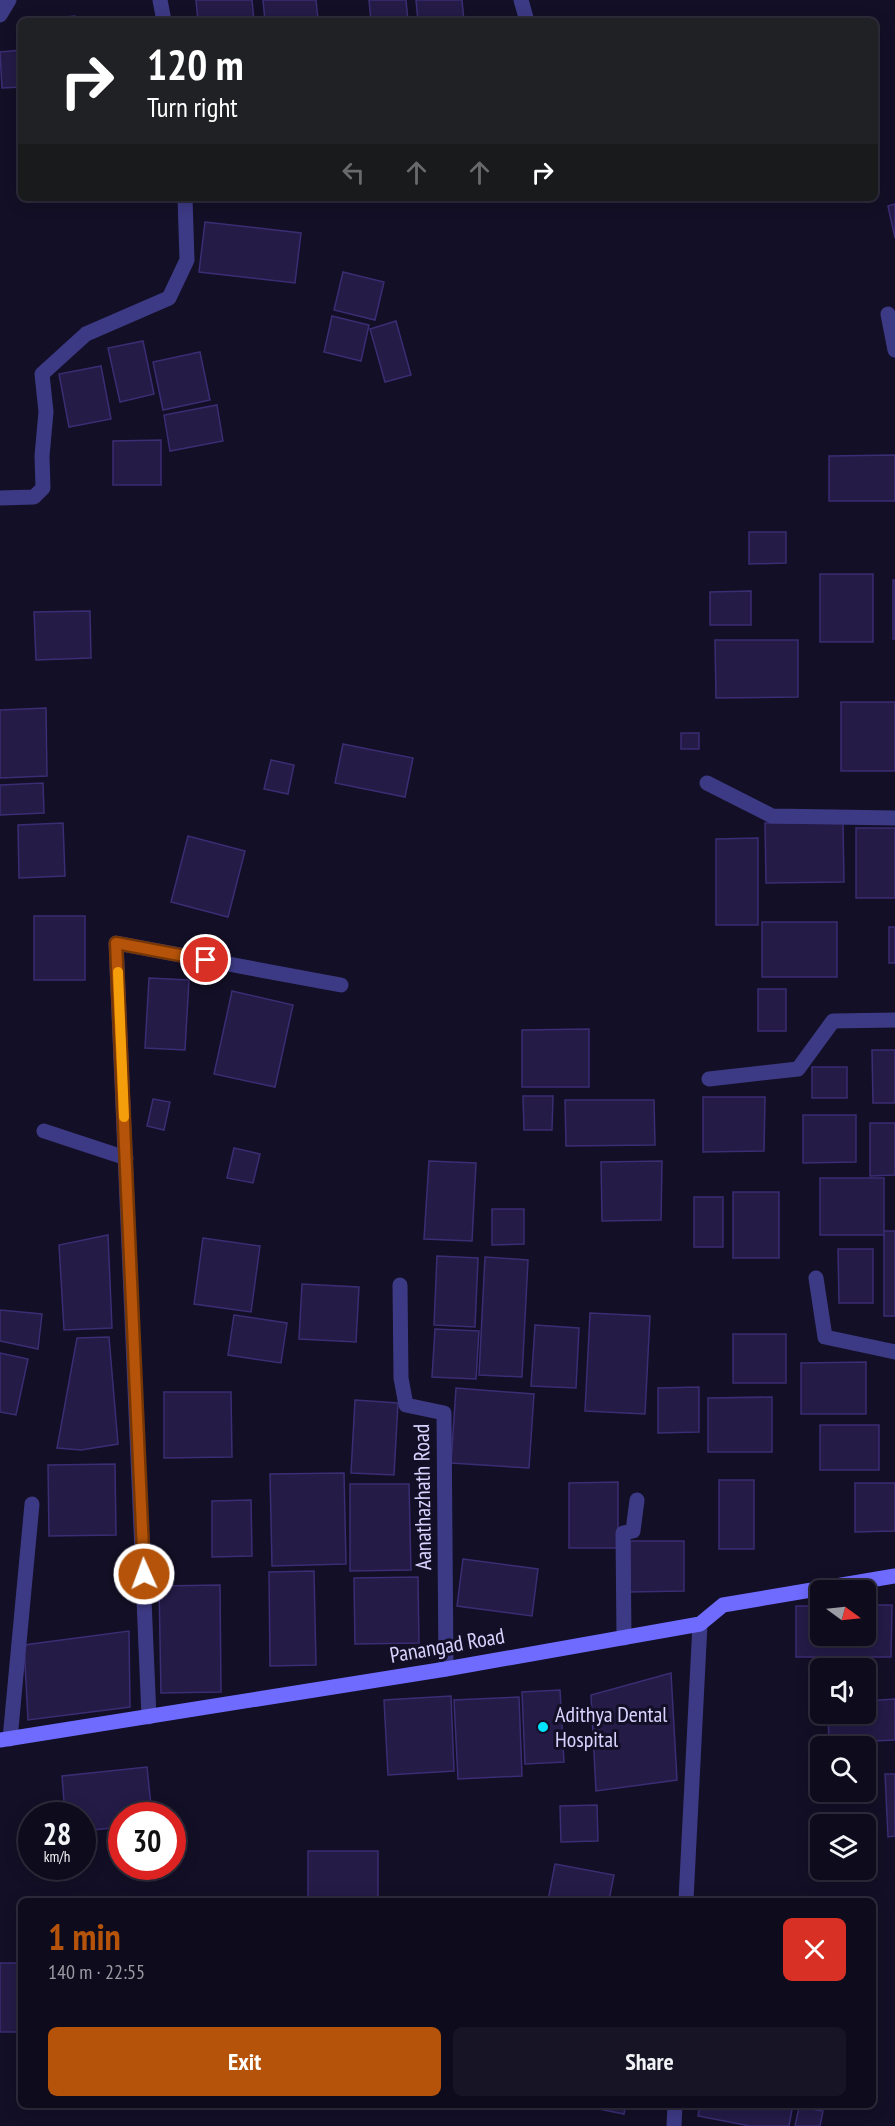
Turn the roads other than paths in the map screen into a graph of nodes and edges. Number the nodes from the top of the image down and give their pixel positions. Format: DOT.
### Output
graph roads {
  1 [pos="9,0"];
  2 [pos="160,0"];
  3 [pos="520,0"];
  4 [pos="0,15"];
  5 [pos="163,18"];
  6 [pos="526,18"];
  7 [pos="185,201"];
  8 [pos="888,314"];
  9 [pos="895,350"];
  10 [pos="0,498"];
  11 [pos="707,783"];
  12 [pos="895,818"];
  13 [pos="341,985"];
  14 [pos="895,1020"];
  15 [pos="709,1079"];
  16 [pos="44,1131"];
  17 [pos="126,1158"];
  18 [pos="816,1278"];
  19 [pos="400,1284"];
  20 [pos="895,1352"];
  21 [pos="638,1500"];
  22 [pos="32,1504"];
  23 [pos="895,1576"];
  24 [pos="699,1624"];
  25 [pos="624,1638"];
  26 [pos="446,1669"];
  27 [pos="150,1717"];
  28 [pos="5,1739"];
  29 [pos="686,1898"];
  30 [pos="675,2108"];
  31 [pos="674,2126"];
  1 -- 4 [label="street"];
  2 -- 5 [label="street"];
  3 -- 6 [label="street"];
  7 -- 10 [label="street"];
  8 -- 9 [label="street"];
  11 -- 12 [label="street"];
  13 -- 17 [label="street"];
  14 -- 15 [label="street"];
  16 -- 17 [label="street"];
  17 -- 27 [label="street"];
  18 -- 20 [label="street"];
  19 -- 26 [label="street, Aanathazhath Road"];
  21 -- 25 [label="street"];
  22 -- 28 [label="street"];
  23 -- 24 [label="main road, Panangad Road"];
  24 -- 25 [label="main road, Panangad Road"];
  24 -- 29 [label="street"];
  25 -- 26 [label="main road, Panangad Road"];
  26 -- 27 [label="main road, Panangad Road"];
  27 -- 28 [label="main road, Panangad Road"];
  30 -- 31 [label="street"];
}
